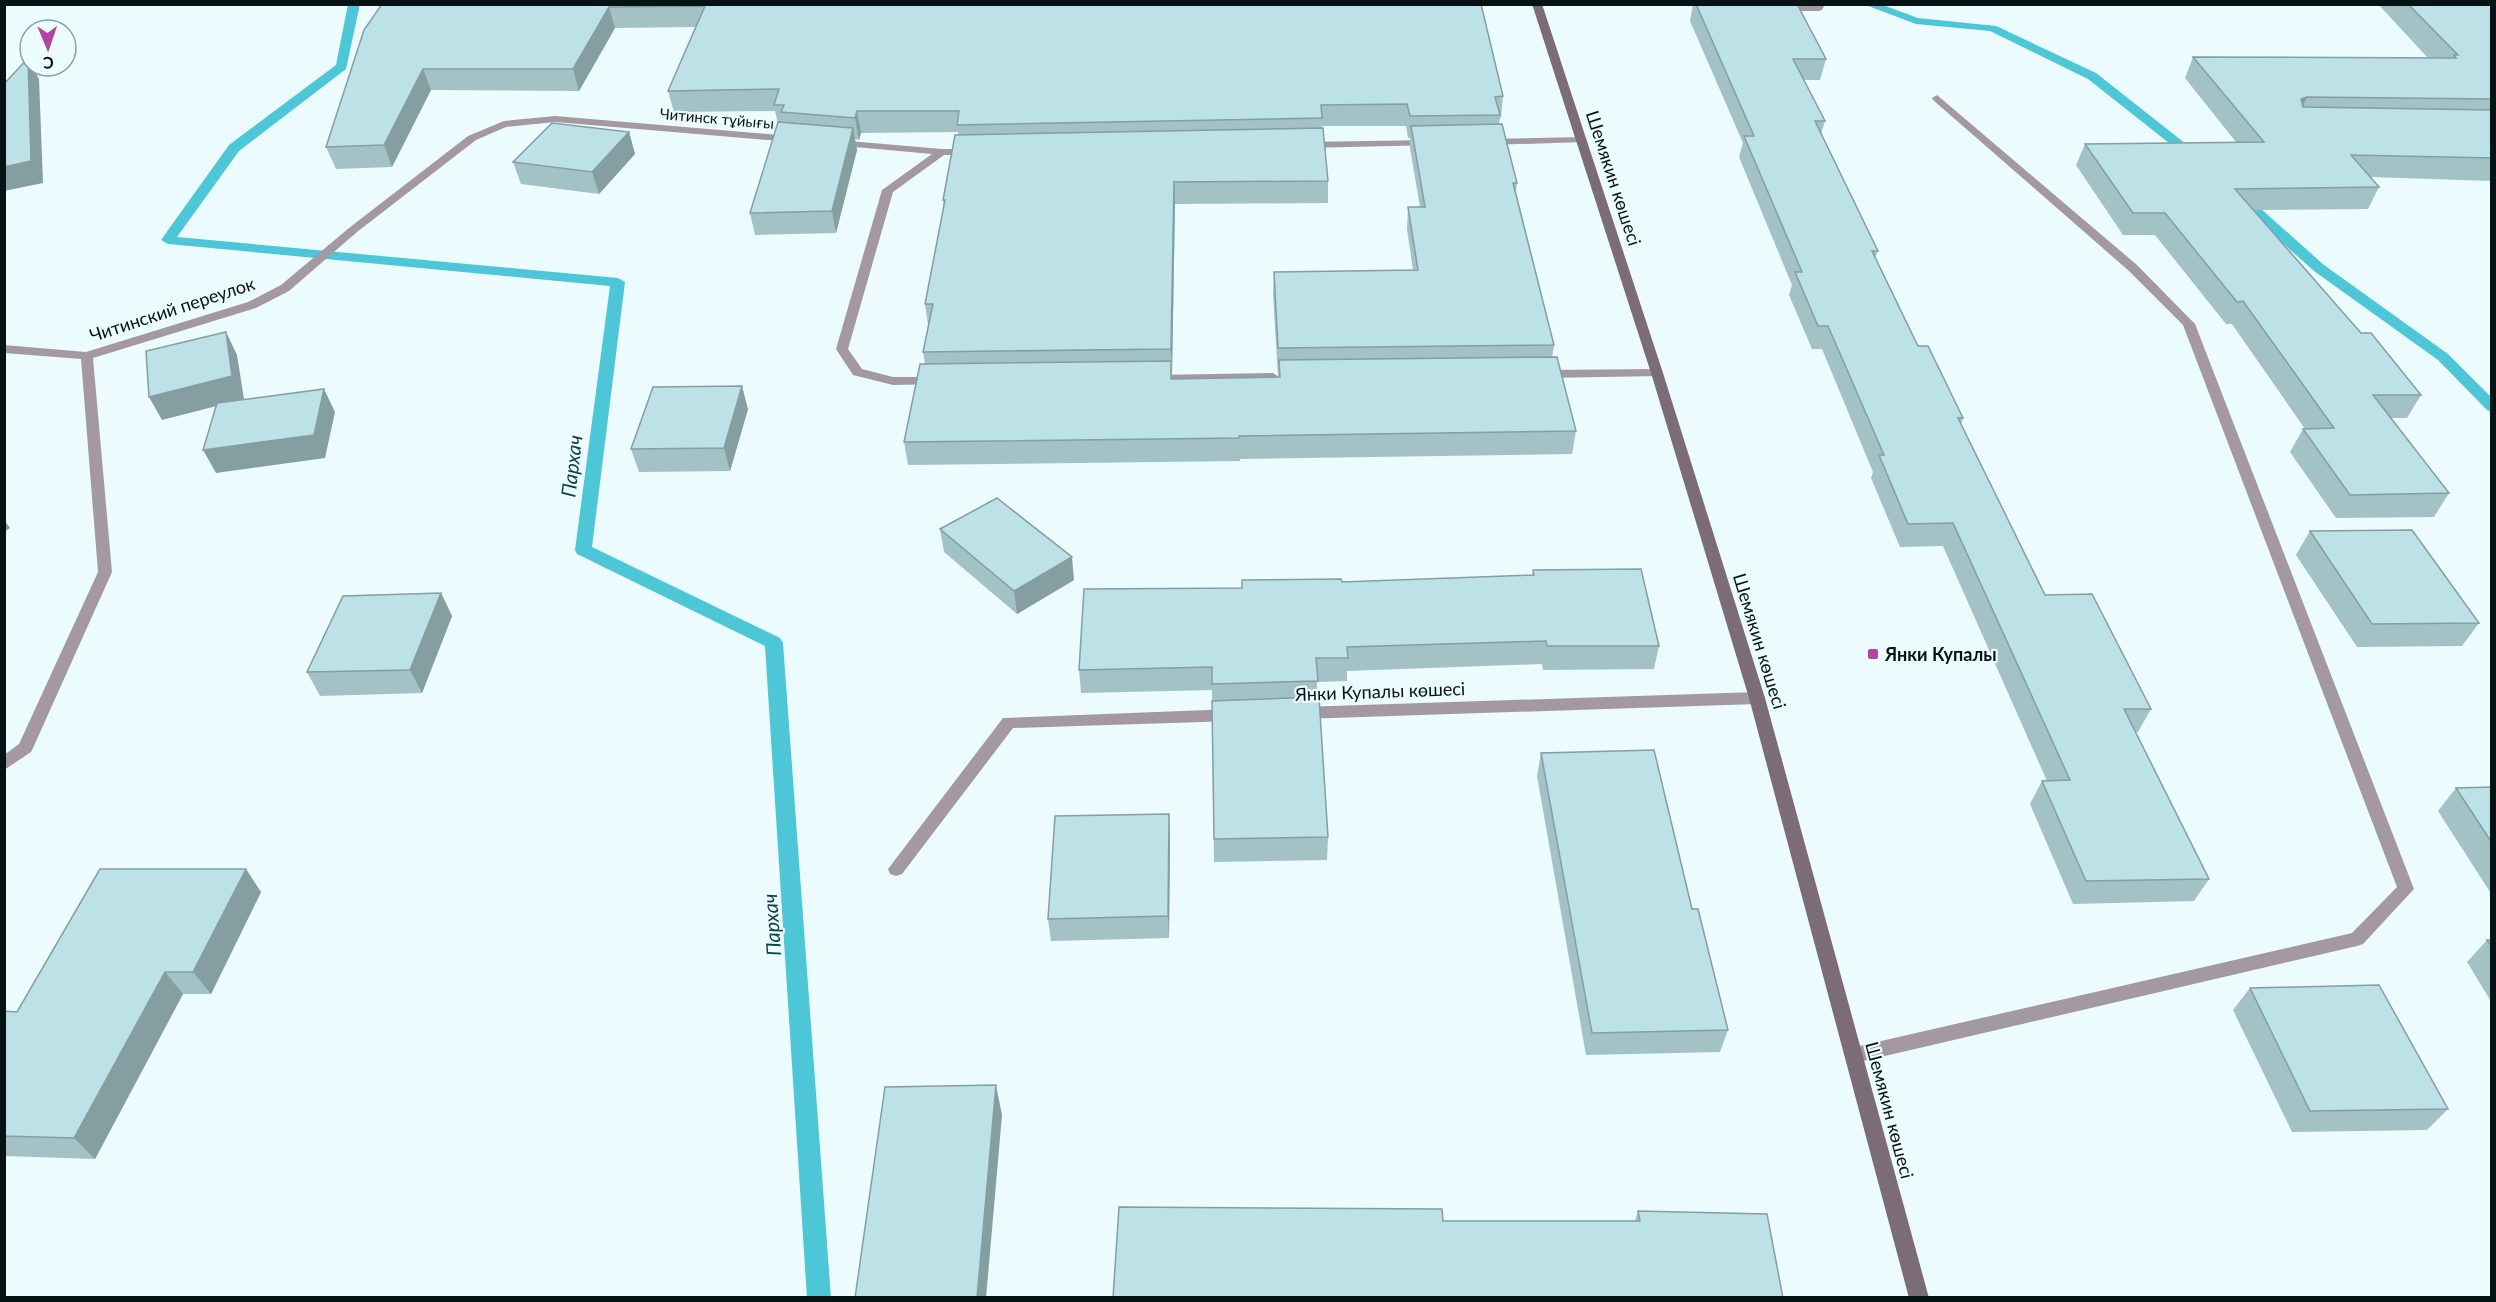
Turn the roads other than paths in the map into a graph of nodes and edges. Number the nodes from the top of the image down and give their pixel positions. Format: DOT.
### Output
graph roads {
  1 [pos="1537,4"];
  2 [pos="1820,4"];
  3 [pos="1764,9"];
  4 [pos="1937,98"];
  5 [pos="801,140"];
  6 [pos="1581,140"];
  7 [pos="825,142"];
  8 [pos="1474,142"];
  9 [pos="1439,143"];
  10 [pos="1297,145"];
  11 [pos="989,151"];
  12 [pos="942,152"];
  13 [pos="353,230"];
  14 [pos="4,349"];
  15 [pos="87,356"];
  16 [pos="1657,373"];
  17 [pos="1525,374"];
  18 [pos="1287,377"];
  19 [pos="1143,379"];
  20 [pos="953,381"];
  21 [pos="1757,698"];
  22 [pos="1282,713"];
  23 [pos="1247,714"];
  24 [pos="4,764"];
  25 [pos="896,869"];
  26 [pos="1855,1055"];
  27 [pos="1919,1298"];
  1 -- 6 [label="main road, Шемякин көшесі"];
  2 -- 3 [label="street"];
  4 -- 26 [label="street"];
  5 -- 13 [label="street, Читинск тұйығы"];
  6 -- 8 [label="street"];
  6 -- 16 [label="main road, Шемякин көшесі"];
  7 -- 12 [label="street"];
  9 -- 10 [label="street"];
  11 -- 12 [label="street"];
  12 -- 20 [label="street"];
  13 -- 15 [label="street, Читинский переулок"];
  14 -- 15 [label="street"];
  15 -- 24 [label="street"];
  16 -- 17 [label="street"];
  16 -- 21 [label="main road, Шемякин көшесі"];
  18 -- 19 [label="street"];
  21 -- 22 [label="street, Янки Купалы көшесі"];
  21 -- 26 [label="main road, Шемякин көшесі"];
  23 -- 25 [label="street"];
  26 -- 27 [label="main road, Шемякин көшесі"];
}
